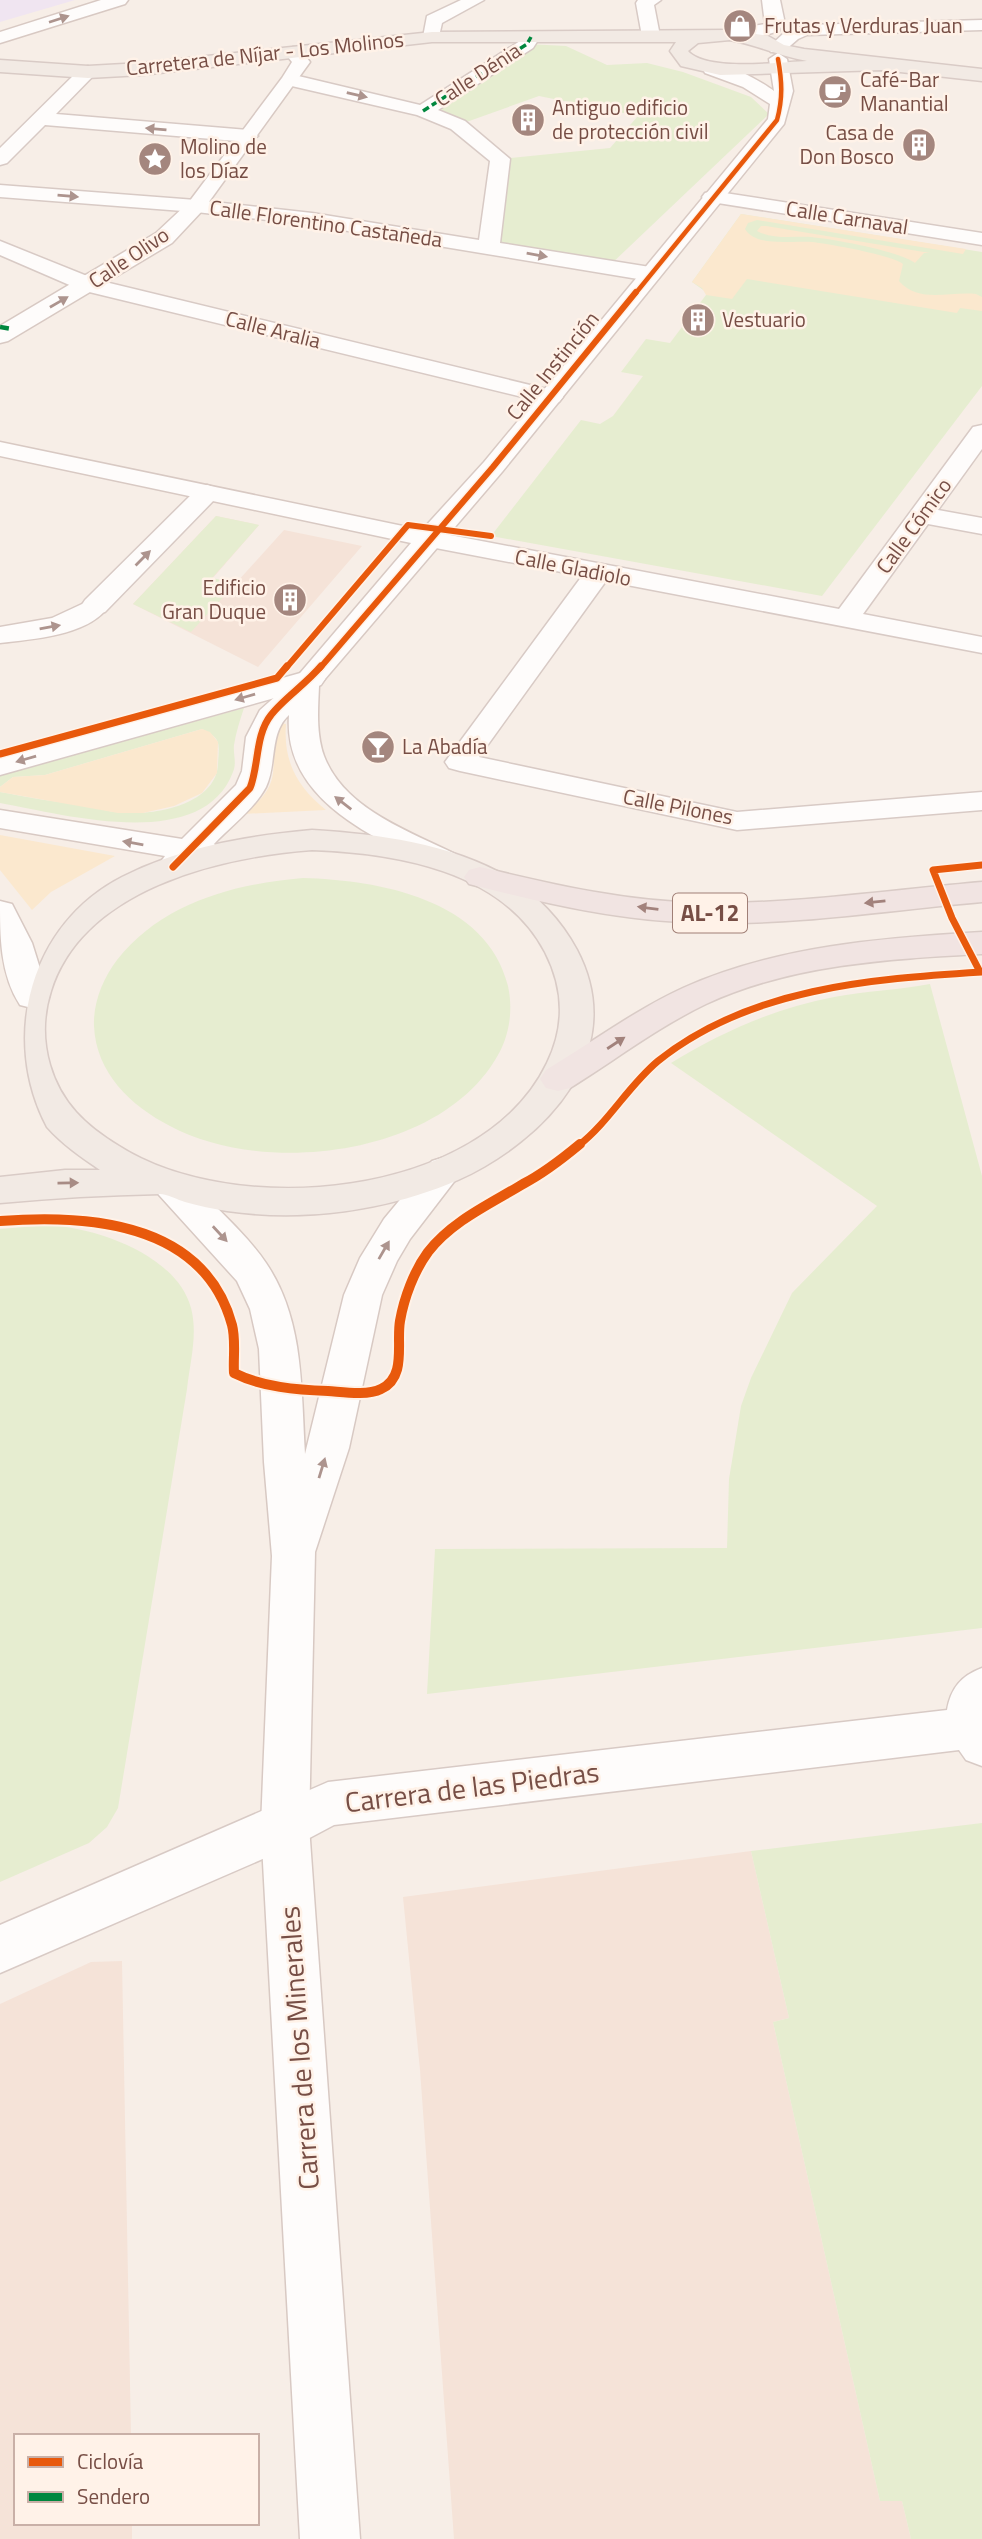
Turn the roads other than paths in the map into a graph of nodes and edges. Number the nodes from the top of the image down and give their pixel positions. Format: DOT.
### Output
graph roads {
  1 [pos="119,0"];
  2 [pos="475,0"];
  3 [pos="652,0"];
  4 [pos="771,0"];
  5 [pos="775,19"];
  6 [pos="982,25"];
  7 [pos="792,35"];
  8 [pos="651,36"];
  9 [pos="717,36"];
  10 [pos="432,37"];
  11 [pos="531,37"];
  12 [pos="0,38"];
  13 [pos="293,52"];
  14 [pos="638,54"];
  15 [pos="778,56"];
  16 [pos="666,60"];
  17 [pos="838,64"];
  18 [pos="891,64"];
  19 [pos="0,66"];
  20 [pos="705,67"];
  21 [pos="88,72"];
  22 [pos="982,75"];
  23 [pos="290,80"];
  24 [pos="781,98"];
  25 [pos="423,111"];
  26 [pos="40,119"];
  27 [pos="248,136"];
  28 [pos="0,159"];
  29 [pos="0,191"];
  30 [pos="712,197"];
  31 [pos="196,206"];
  32 [pos="982,239"];
  33 [pos="0,247"];
  34 [pos="489,247"];
  35 [pos="650,274"];
  36 [pos="89,285"];
  37 [pos="4,331"];
  38 [pos="551,397"];
  39 [pos="978,442"];
  40 [pos="0,449"];
  41 [pos="207,493"];
  42 [pos="922,514"];
  43 [pos="982,526"];
  44 [pos="429,539"];
  45 [pos="598,573"];
  46 [pos="845,620"];
  47 [pos="0,635"];
  48 [pos="982,645"];
  49 [pos="308,682"];
  50 [pos="0,766"];
  51 [pos="982,800"];
  52 [pos="0,819"];
  53 [pos="181,858"];
  54 [pos="444,861"];
  55 [pos="480,877"];
  56 [pos="982,892"];
  57 [pos="0,911"];
  58 [pos="982,943"];
  59 [pos="32,997"];
  60 [pos="27,1038"];
  61 [pos="0,1070"];
  62 [pos="558,1079"];
  63 [pos="445,1170"];
  64 [pos="169,1185"];
  65 [pos="0,1190"];
  66 [pos="294,1556"];
  67 [pos="978,1720"];
  68 [pos="285,1826"];
  69 [pos="0,1949"];
  70 [pos="330,2539"];
  12 -- 1 [label="street, one-way"];
  2 -- 10 [label="street"];
  3 -- 8 [label="street"];
  4 -- 5 [label="street"];
  5 -- 7 [label="street"];
  5 -- 9 [label="street"];
  6 -- 7 [label="street"];
  7 -- 15 [label="street"];
  8 -- 9 [label="main road"];
  8 -- 11 [label="main road"];
  9 -- 15 [label="main road"];
  9 -- 20 [label="main road"];
  10 -- 11 [label="main road, Carretera de Níjar - Los Molinos"];
  10 -- 13 [label="main road, Carretera de Níjar - Los Molinos"];
  11 -- 14 [label="main road"];
  11 -- 25 [label="street, Calle Dénia"];
  13 -- 21 [label="main road, Carretera de Níjar - Los Molinos"];
  13 -- 23 [label="street"];
  15 -- 17 [label="main road"];
  15 -- 18 [label="main road"];
  15 -- 20 [label="main road"];
  15 -- 24 [label="street"];
  16 -- 20 [label="main road"];
  17 -- 18 [label="main road"];
  17 -- 24 [label="street"];
  18 -- 22 [label="main road"];
  19 -- 21 [label="main road, Carretera de Níjar - Los Molinos"];
  20 -- 24 [label="street"];
  21 -- 26 [label="street"];
  23 -- 25 [label="street, one-way"];
  23 -- 27 [label="street, Calle Olivo"];
  24 -- 30 [label="street, Calle Instinción"];
  25 -- 34 [label="street"];
  27 -- 26 [label="street, one-way"];
  26 -- 28 [label="street"];
  27 -- 31 [label="street, Calle Olivo"];
  29 -- 31 [label="street, Calle Florentino Castañeda, one-way"];
  30 -- 32 [label="street, Calle Carnaval"];
  30 -- 35 [label="street, Calle Instinción"];
  31 -- 34 [label="street, Calle Florentino Castañeda"];
  31 -- 36 [label="street, Calle Olivo"];
  33 -- 36 [label="street, Calle Aralia"];
  34 -- 35 [label="street, Calle Florentino Castañeda, one-way"];
  35 -- 38 [label="street, Calle Instinción"];
  37 -- 36 [label="street, Calle Olivo, one-way"];
  36 -- 38 [label="street, Calle Aralia"];
  38 -- 44 [label="street, Calle Instinción"];
  39 -- 42 [label="street, Calle Cómico"];
  40 -- 41 [label="street, Calle Gladiolo"];
  41 -- 44 [label="street, Calle Gladiolo"];
  47 -- 41 [label="street, one-way"];
  42 -- 43 [label="street"];
  42 -- 46 [label="street, Calle Cómico"];
  44 -- 45 [label="street, Calle Gladiolo"];
  44 -- 49 [label="street, Calle Instinción"];
  45 -- 46 [label="street, Calle Gladiolo"];
  45 -- 51 [label="street, Calle Pilones"];
  46 -- 48 [label="street, Calle Gladiolo"];
  49 -- 50 [label="street, one-way"];
  49 -- 53 [label="street, Calle Instinción"];
  54 -- 49 [label="street, one-way"];
  53 -- 52 [label="street, one-way"];
  53 -- 54 [label="main road"];
  53 -- 59 [label="main road"];
  54 -- 55 [label="main road"];
  56 -- 55 [label="highway, AL-12, one-way"];
  55 -- 62 [label="main road"];
  57 -- 59 [label="street"];
  62 -- 58 [label="highway, one-way"];
  59 -- 60 [label="main road"];
  60 -- 61 [label="main road"];
  60 -- 64 [label="main road"];
  62 -- 63 [label="main road"];
  63 -- 64 [label="main road"];
  66 -- 63 [label="street, Carrera de los Minerales, one-way"];
  65 -- 64 [label="main road, one-way"];
  64 -- 66 [label="street, Carrera de los Minerales, one-way"];
  66 -- 68 [label="street, Carrera de los Minerales"];
  67 -- 68 [label="street, Carrera de las Piedras"];
  68 -- 69 [label="street, Carrera de las Piedras"];
  68 -- 70 [label="street, Carrera de los Minerales"];
}
